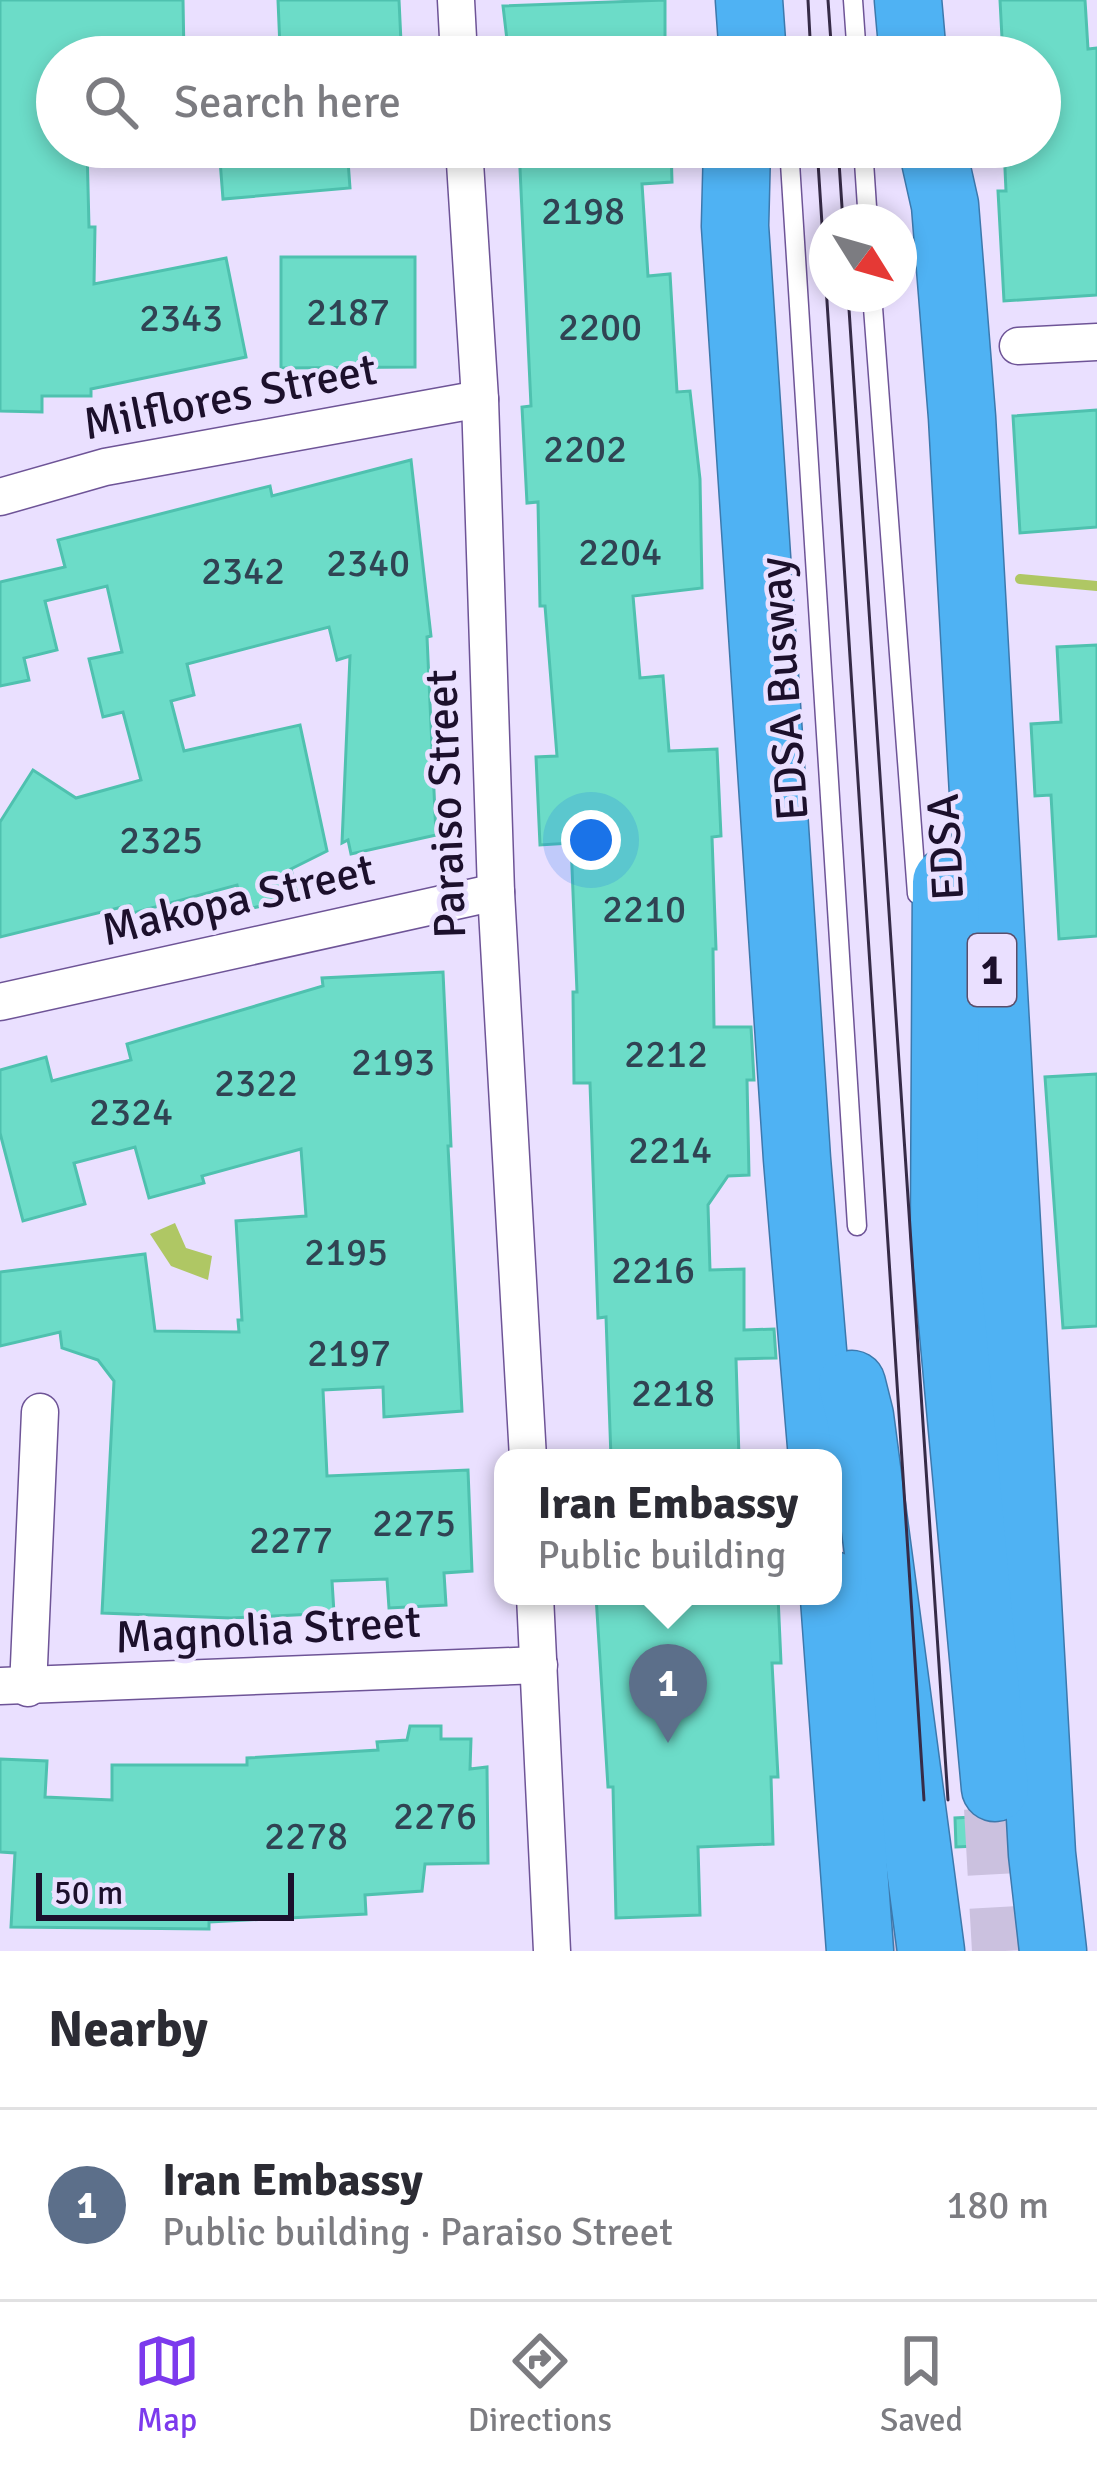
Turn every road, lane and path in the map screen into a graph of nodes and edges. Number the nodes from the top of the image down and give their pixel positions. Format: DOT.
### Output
graph roads {
  1 [pos="455,0"];
  2 [pos="745,0"];
  3 [pos="853,0"];
  4 [pos="458,36"];
  5 [pos="742,36"];
  6 [pos="750,36"];
  7 [pos="891,36"];
  8 [pos="465,168"];
  9 [pos="736,168"];
  10 [pos="762,168"];
  11 [pos="789,168"];
  12 [pos="864,168"];
  13 [pos="913,168"];
  14 [pos="937,168"];
  15 [pos="867,204"];
  16 [pos="874,312"];
  17 [pos="1097,342"];
  18 [pos="1018,346"];
  19 [pos="480,399"];
  20 [pos="0,497"];
  21 [pos="496,892"];
  22 [pos="933,903"];
  23 [pos="925,996"];
  24 [pos="0,1002"];
  25 [pos="797,1159"];
  26 [pos="844,1223"];
  27 [pos="944,1234"];
  28 [pos="40,1412"];
  29 [pos="527,1449"];
  30 [pos="821,1449"];
  31 [pos="536,1605"];
  32 [pos="834,1605"];
  33 [pos="1011,1618"];
  34 [pos="539,1665"];
  35 [pos="14,1687"];
  36 [pos="997,1808"];
  37 [pos="552,1951"];
  38 [pos="860,1951"];
  39 [pos="931,1951"];
  40 [pos="1053,1951"];
  1 -- 4 [label="street"];
  2 -- 5 [label="highway"];
  2 -- 6 [label="highway"];
  3 -- 7 [label="lane"];
  8 -- 19 [label="street, Paraiso Street"];
  9 -- 25 [label="highway"];
  10 -- 26 [label="highway"];
  11 -- 26 [label="lane, EDSA Busway"];
  12 -- 15 [label="lane"];
  13 -- 22 [label="highway, EDSA / 1"];
  14 -- 40 [label="highway, 1"];
  16 -- 22 [label="lane"];
  17 -- 18 [label="street"];
  19 -- 20 [label="street, Milflores Street"];
  19 -- 21 [label="street, Paraiso Street"];
  21 -- 24 [label="street, Makopa Street"];
  21 -- 29 [label="street, Paraiso Street"];
  22 -- 27 [label="highway"];
  22 -- 33 [label="highway, EDSA / 1"];
  23 -- 27 [label="lane"];
  25 -- 30 [label="highway"];
  25 -- 39 [label="highway"];
  27 -- 36 [label="highway"];
  28 -- 35 [label="street"];
  31 -- 34 [label="street"];
  32 -- 38 [label="highway"];
  34 -- 35 [label="street, Magnolia Street"];
  34 -- 37 [label="street"];
}
